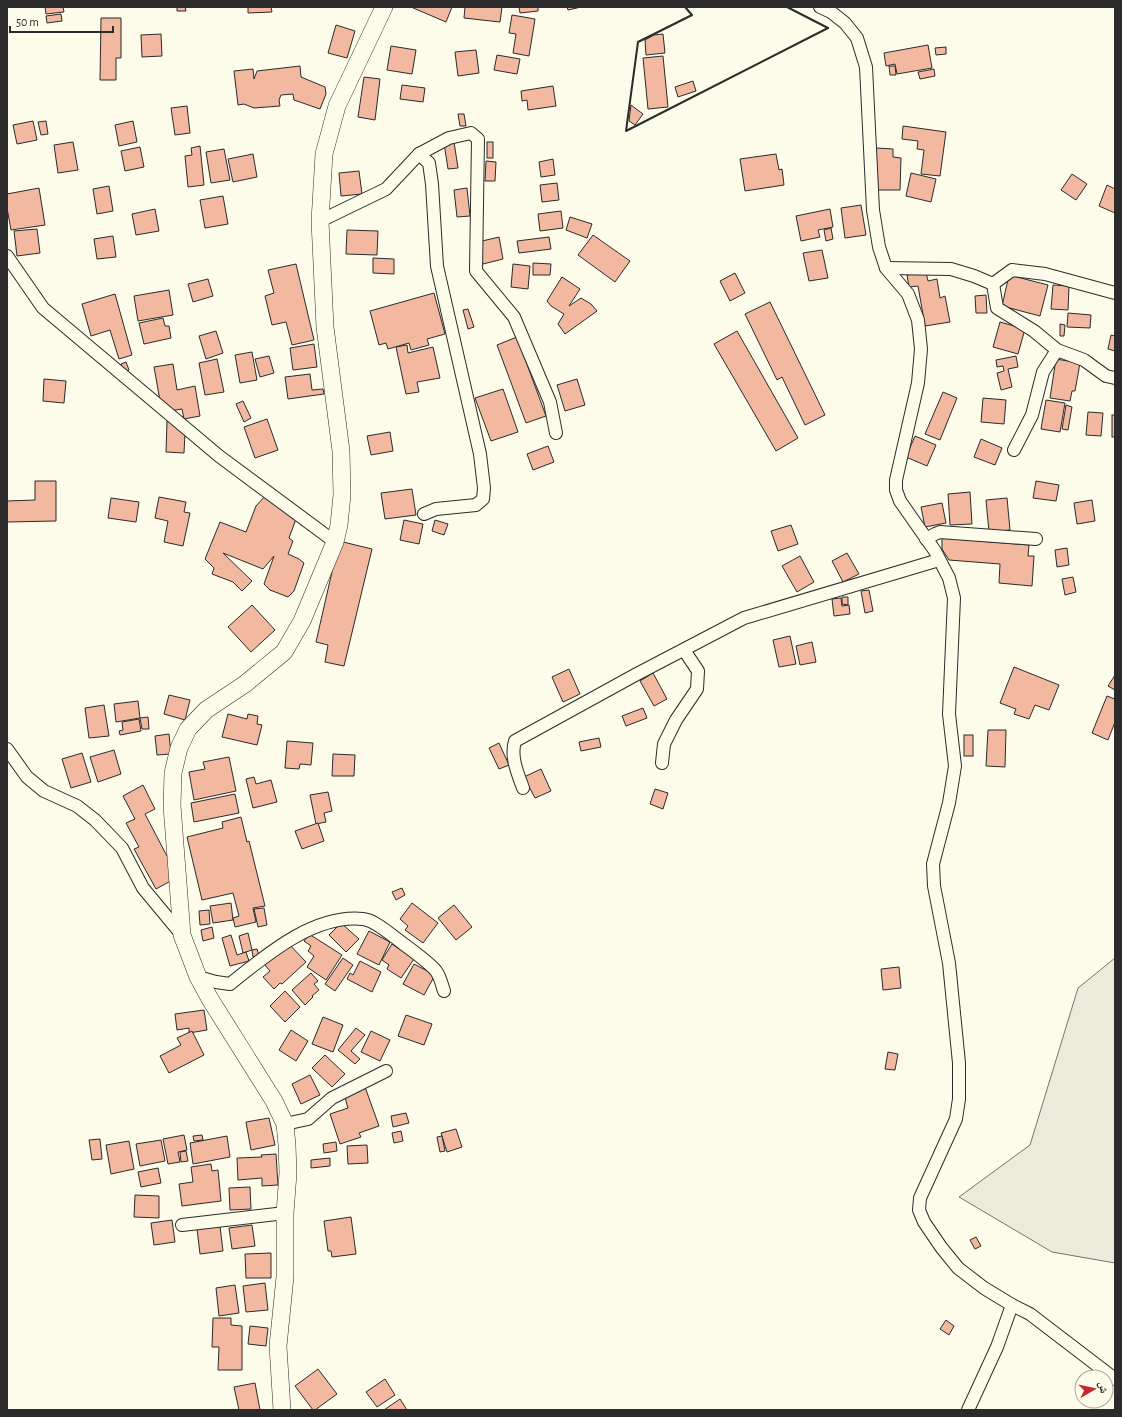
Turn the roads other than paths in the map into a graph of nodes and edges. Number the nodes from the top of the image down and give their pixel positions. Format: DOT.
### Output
graph roads {
  1 [pos="384,7"];
  2 [pos="820,7"];
  3 [pos="419,154"];
  4 [pos="320,221"];
  5 [pos="7,256"];
  6 [pos="886,268"];
  7 [pos="993,284"];
  8 [pos="1115,293"];
  9 [pos="1057,350"];
  10 [pos="1115,378"];
  11 [pos="556,432"];
  12 [pos="1014,450"];
  13 [pos="424,514"];
  14 [pos="926,539"];
  15 [pos="1036,539"];
  16 [pos="335,542"];
  17 [pos="939,560"];
  18 [pos="684,650"];
  19 [pos="7,749"];
  20 [pos="662,763"];
  21 [pos="523,788"];
  22 [pos="182,935"];
  23 [pos="198,977"];
  24 [pos="444,991"];
  25 [pos="386,1071"];
  26 [pos="285,1124"];
  27 [pos="285,1213"];
  28 [pos="182,1225"];
  29 [pos="1012,1305"];
  30 [pos="1115,1379"];
  31 [pos="284,1409"];
  32 [pos="968,1410"];
  1 -- 4 [label="main road"];
  2 -- 6 [label="street"];
  3 -- 4 [label="street"];
  3 -- 11 [label="street"];
  3 -- 13 [label="street"];
  4 -- 16 [label="main road"];
  5 -- 16 [label="street"];
  6 -- 7 [label="street"];
  6 -- 14 [label="street"];
  7 -- 8 [label="street"];
  7 -- 9 [label="street"];
  9 -- 10 [label="street"];
  9 -- 12 [label="street"];
  14 -- 15 [label="street"];
  14 -- 17 [label="street"];
  16 -- 22 [label="main road"];
  17 -- 18 [label="street"];
  17 -- 29 [label="street"];
  18 -- 20 [label="street"];
  18 -- 21 [label="street"];
  19 -- 22 [label="street"];
  22 -- 23 [label="main road"];
  23 -- 24 [label="street"];
  23 -- 26 [label="main road"];
  25 -- 26 [label="street"];
  26 -- 27 [label="main road"];
  27 -- 28 [label="street"];
  27 -- 31 [label="main road"];
  29 -- 30 [label="street"];
  29 -- 32 [label="street"];
}
